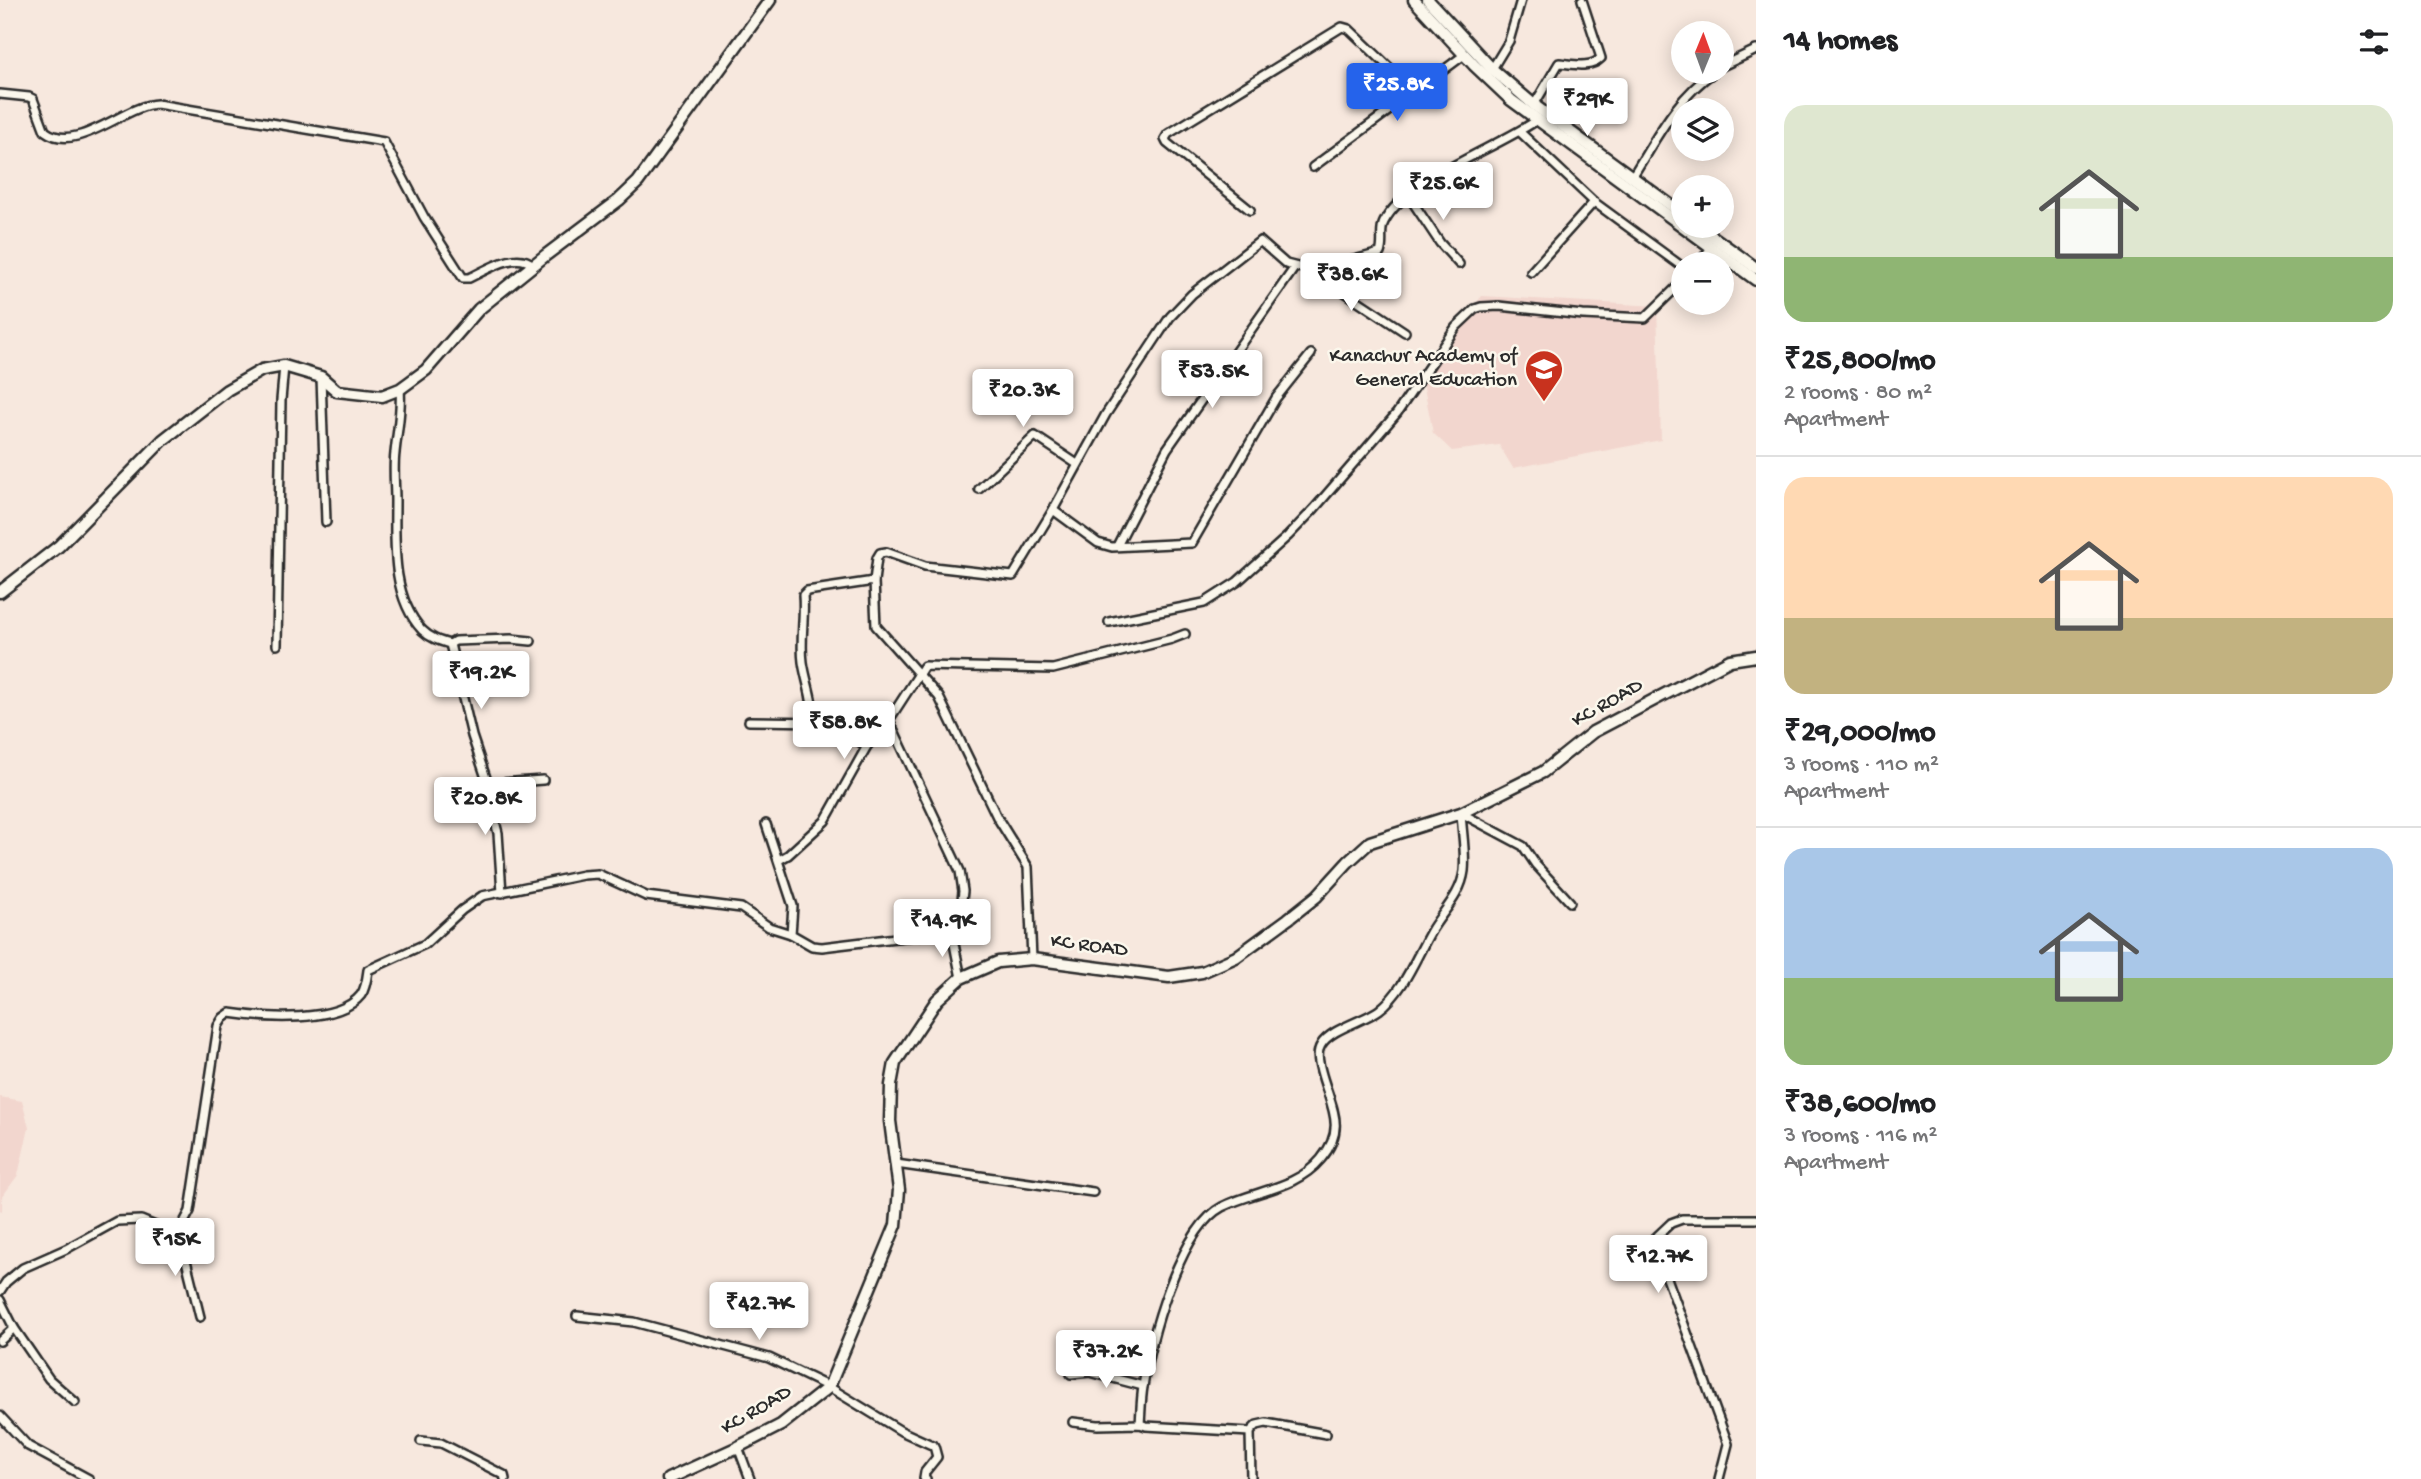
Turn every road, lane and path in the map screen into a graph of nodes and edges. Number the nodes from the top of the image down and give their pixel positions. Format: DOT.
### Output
graph roads {
  1 [pos="770,0"];
  2 [pos="1415,0"];
  3 [pos="1428,0"];
  4 [pos="1521,0"];
  5 [pos="1582,0"];
  6 [pos="1756,50"];
  7 [pos="1464,55"];
  8 [pos="1734,60"];
  9 [pos="1492,69"];
  10 [pos="1697,84"];
  11 [pos="1415,92"];
  12 [pos="0,94"];
  13 [pos="1534,105"];
  14 [pos="1537,120"];
  15 [pos="1520,132"];
  16 [pos="1563,133"];
  17 [pos="1313,167"];
  18 [pos="1632,177"];
  19 [pos="1408,195"];
  20 [pos="1594,202"];
  21 [pos="1671,206"];
  22 [pos="1250,210"];
  23 [pos="1671,210"];
  24 [pos="1704,238"];
  25 [pos="1711,238"];
  26 [pos="1712,247"];
  27 [pos="1708,252"];
  28 [pos="1671,258"];
  29 [pos="1459,264"];
  30 [pos="533,265"];
  31 [pos="1295,267"];
  32 [pos="1756,268"];
  33 [pos="1313,271"];
  34 [pos="1531,272"];
  35 [pos="1756,280"];
  36 [pos="1671,293"];
  37 [pos="1405,332"];
  38 [pos="1311,354"];
  39 [pos="284,366"];
  40 [pos="321,377"];
  41 [pos="400,389"];
  42 [pos="1077,464"];
  43 [pos="979,489"];
  44 [pos="1053,510"];
  45 [pos="326,522"];
  46 [pos="1117,546"];
  47 [pos="874,581"];
  48 [pos="0,592"];
  49 [pos="1109,622"];
  50 [pos="1185,634"];
  51 [pos="531,641"];
  52 [pos="450,644"];
  53 [pos="277,645"];
  54 [pos="1756,656"];
  55 [pos="918,673"];
  56 [pos="749,720"];
  57 [pos="889,720"];
  58 [pos="813,722"];
  59 [pos="867,746"];
  60 [pos="543,780"];
  61 [pos="488,784"];
  62 [pos="1461,813"];
  63 [pos="766,824"];
  64 [pos="779,860"];
  65 [pos="502,892"];
  66 [pos="1570,902"];
  67 [pos="791,933"];
  68 [pos="952,934"];
  69 [pos="1032,959"];
  70 [pos="961,978"];
  71 [pos="896,1164"];
  72 [pos="1094,1192"];
  73 [pos="1756,1219"];
  74 [pos="179,1232"];
  75 [pos="0,1291"];
  76 [pos="0,1300"];
  77 [pos="577,1316"];
  78 [pos="200,1317"];
  79 [pos="14,1328"];
  80 [pos="0,1341"];
  81 [pos="1071,1374"];
  82 [pos="1143,1386"];
  83 [pos="829,1387"];
  84 [pos="75,1402"];
  85 [pos="0,1416"];
  86 [pos="1073,1422"];
  87 [pos="1140,1424"];
  88 [pos="1250,1432"];
  89 [pos="1326,1434"];
  90 [pos="421,1441"];
  91 [pos="738,1447"];
  92 [pos="89,1479"];
  93 [pos="505,1479"];
  94 [pos="668,1479"];
  95 [pos="750,1479"];
  96 [pos="926,1479"];
  97 [pos="1251,1479"];
  98 [pos="1719,1479"];
  1 -- 30 [label="main road"];
  2 -- 7 [label="main road"];
  3 -- 9 [label="main road"];
  4 -- 9 [label="street"];
  5 -- 13 [label="street"];
  6 -- 8 [label="street"];
  7 -- 11 [label="street"];
  7 -- 14 [label="main road"];
  9 -- 13 [label="main road"];
  10 -- 18 [label="street"];
  11 -- 17 [label="street"];
  11 -- 22 [label="street"];
  12 -- 30 [label="street"];
  13 -- 16 [label="main road"];
  14 -- 15 [label="street"];
  14 -- 16 [label="main road"];
  15 -- 19 [label="street"];
  15 -- 20 [label="street"];
  16 -- 18 [label="main road"];
  16 -- 23 [label="main road"];
  18 -- 21 [label="main road"];
  19 -- 29 [label="street"];
  19 -- 33 [label="street"];
  20 -- 28 [label="street"];
  20 -- 34 [label="street"];
  24 -- 26 [label="main road"];
  25 -- 32 [label="main road"];
  26 -- 27 [label="street"];
  26 -- 35 [label="main road"];
  30 -- 41 [label="main road"];
  31 -- 33 [label="street"];
  31 -- 42 [label="street"];
  31 -- 46 [label="street"];
  33 -- 37 [label="street"];
  36 -- 49 [label="street"];
  38 -- 46 [label="street"];
  39 -- 40 [label="main road"];
  39 -- 48 [label="main road"];
  39 -- 53 [label="street"];
  40 -- 41 [label="main road"];
  40 -- 45 [label="street"];
  41 -- 52 [label="street"];
  42 -- 43 [label="street"];
  42 -- 44 [label="street"];
  44 -- 46 [label="street"];
  44 -- 47 [label="street"];
  47 -- 55 [label="street"];
  47 -- 58 [label="street"];
  50 -- 55 [label="street"];
  51 -- 52 [label="street"];
  52 -- 61 [label="street"];
  54 -- 62 [label="main road, KC ROAD"];
  55 -- 57 [label="street"];
  55 -- 69 [label="street"];
  56 -- 58 [label="street"];
  57 -- 59 [label="street"];
  57 -- 68 [label="street"];
  58 -- 59 [label="street"];
  59 -- 64 [label="street"];
  60 -- 61 [label="street"];
  61 -- 65 [label="street"];
  62 -- 66 [label="street"];
  62 -- 69 [label="main road, KC ROAD"];
  62 -- 82 [label="street"];
  63 -- 64 [label="street"];
  64 -- 67 [label="street"];
  65 -- 67 [label="street"];
  65 -- 74 [label="street"];
  67 -- 68 [label="street"];
  68 -- 70 [label="street"];
  69 -- 70 [label="main road, KC ROAD"];
  70 -- 71 [label="main road, KC ROAD"];
  71 -- 72 [label="street"];
  71 -- 83 [label="main road, KC ROAD"];
  73 -- 98 [label="street"];
  74 -- 75 [label="street"];
  74 -- 78 [label="street"];
  76 -- 79 [label="street"];
  77 -- 83 [label="street"];
  79 -- 80 [label="street"];
  79 -- 84 [label="street"];
  81 -- 82 [label="street"];
  82 -- 87 [label="street"];
  83 -- 91 [label="main road, KC ROAD"];
  83 -- 96 [label="street"];
  85 -- 92 [label="street"];
  86 -- 87 [label="street"];
  87 -- 88 [label="street"];
  88 -- 89 [label="street"];
  88 -- 97 [label="street"];
  90 -- 93 [label="street"];
  91 -- 94 [label="main road, KC ROAD"];
  91 -- 95 [label="street"];
}
